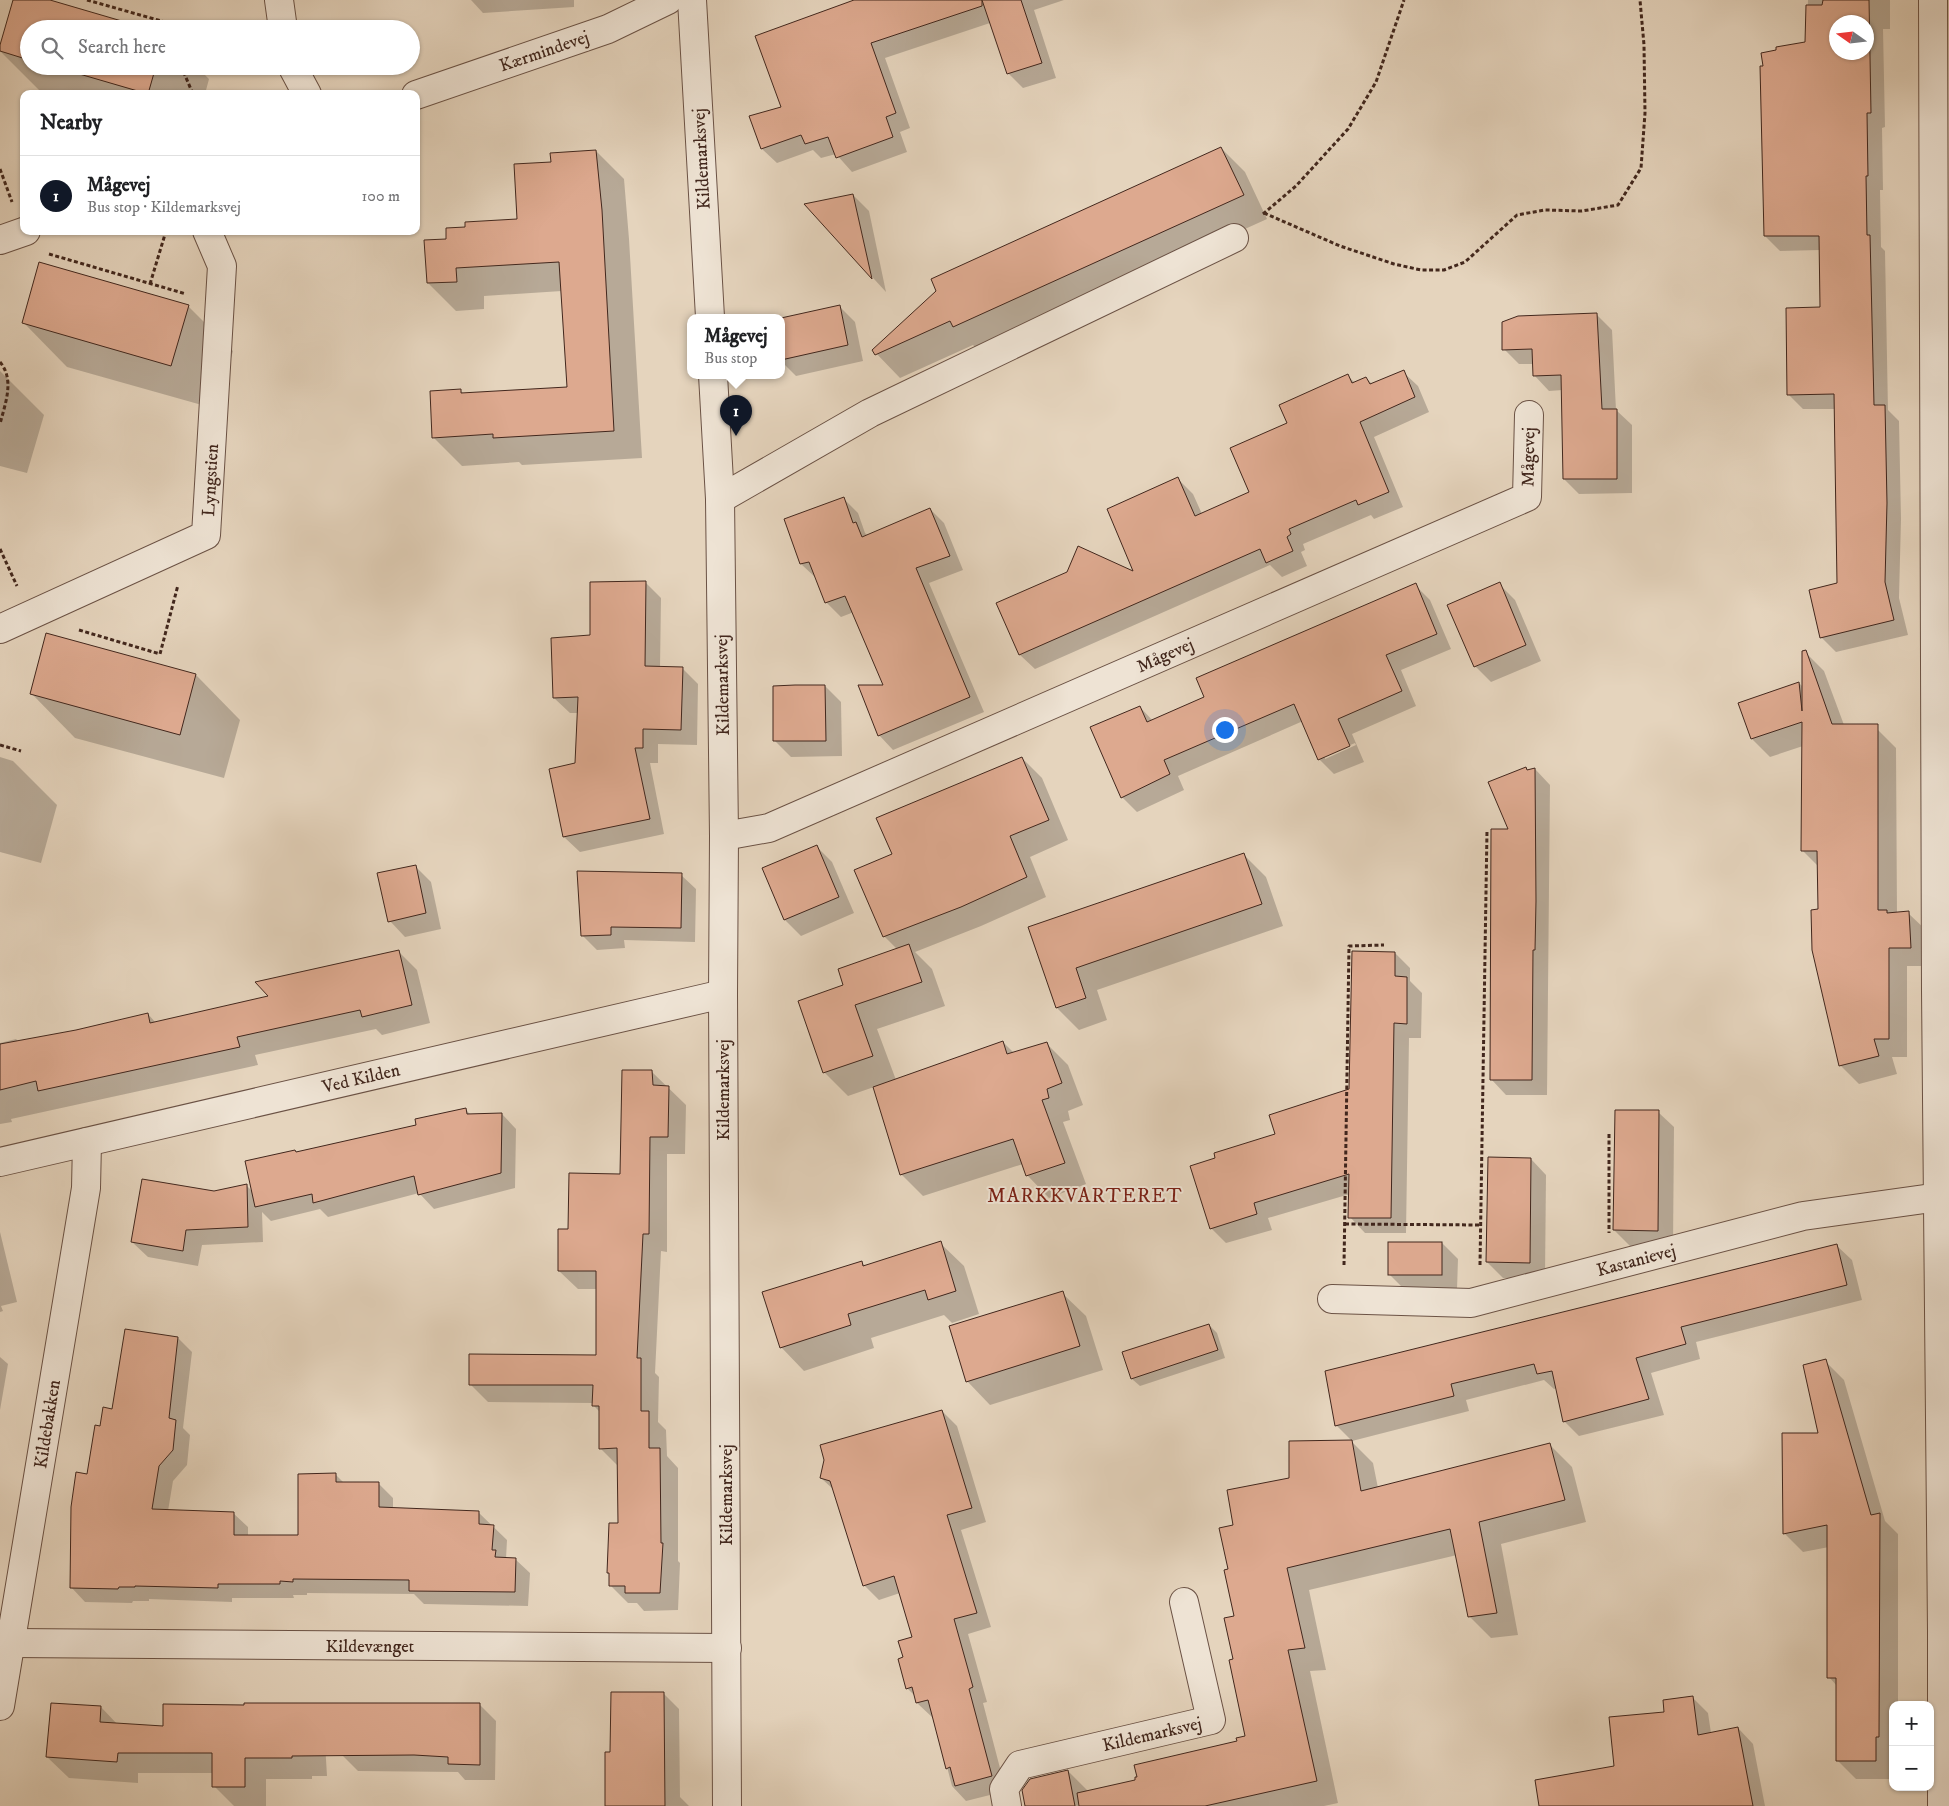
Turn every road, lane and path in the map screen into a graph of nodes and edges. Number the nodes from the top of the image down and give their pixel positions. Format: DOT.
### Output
graph roads {
  1 [pos="87,0"];
  2 [pos="280,0"];
  3 [pos="668,0"];
  4 [pos="692,0"];
  5 [pos="1404,0"];
  6 [pos="1640,0"];
  7 [pos="1933,0"];
  8 [pos="158,20"];
  9 [pos="282,20"];
  10 [pos="185,75"];
  11 [pos="297,75"];
  12 [pos="191,90"];
  13 [pos="305,90"];
  14 [pos="420,95"];
  15 [pos="1264,213"];
  16 [pos="16,234"];
  17 [pos="165,235"];
  18 [pos="209,235"];
  19 [pos="1234,238"];
  20 [pos="150,284"];
  21 [pos="220,304"];
  22 [pos="710,314"];
  23 [pos="0,362"];
  24 [pos="713,379"];
  25 [pos="1529,415"];
  26 [pos="0,424"];
  27 [pos="720,499"];
  28 [pos="190,543"];
  29 [pos="30,616"];
  30 [pos="0,629"];
  31 [pos="0,745"];
  32 [pos="21,751"];
  33 [pos="1487,830"];
  34 [pos="724,836"];
  35 [pos="1384,945"];
  36 [pos="1943,992"];
  37 [pos="723,994"];
  38 [pos="1609,1134"];
  39 [pos="87,1142"];
  40 [pos="0,1162"];
  41 [pos="1939,1197"];
  42 [pos="1345,1224"];
  43 [pos="1481,1225"];
  44 [pos="1609,1267"];
  45 [pos="1338,1299"];
  46 [pos="1480,1301"];
  47 [pos="1184,1602"];
  48 [pos="1946,1630"];
  49 [pos="12,1643"];
  50 [pos="727,1648"];
  51 [pos="0,1706"];
  52 [pos="727,1806"];
  53 [pos="1007,1806"];
  54 [pos="1942,1806"];
  1 -- 8 [label="path"];
  2 -- 9 [label="street"];
  3 -- 14 [label="street, Kærmindevej"];
  4 -- 22 [label="street, Kildemarksvej"];
  5 -- 15 [label="path"];
  6 -- 15 [label="path"];
  7 -- 36 [label="street"];
  10 -- 12 [label="path"];
  11 -- 13 [label="street"];
  15 -- 19 [label="path"];
  16 -- 20 [label="path"];
  17 -- 20 [label="path"];
  18 -- 21 [label="street, Lyngstien"];
  19 -- 27 [label="street"];
  20 -- 21 [label="path"];
  21 -- 28 [label="street, Lyngstien"];
  23 -- 26 [label="path"];
  24 -- 27 [label="street, Kildemarksvej"];
  25 -- 34 [label="street, Mågevej"];
  27 -- 34 [label="street, Kildemarksvej"];
  28 -- 29 [label="street, Lyngstien"];
  28 -- 29 [label="path"];
  29 -- 30 [label="street, Lyngstien"];
  31 -- 32 [label="path"];
  33 -- 43 [label="path"];
  34 -- 37 [label="street, Kildemarksvej"];
  35 -- 42 [label="path"];
  36 -- 41 [label="street"];
  37 -- 39 [label="street, Ved Kilden"];
  37 -- 50 [label="street, Kildemarksvej"];
  38 -- 44 [label="path"];
  39 -- 40 [label="street, Ved Kilden"];
  39 -- 49 [label="street, Kildebakken"];
  41 -- 44 [label="street, Kastanievej"];
  41 -- 48 [label="street"];
  42 -- 43 [label="path"];
  42 -- 45 [label="path"];
  43 -- 46 [label="path"];
  44 -- 46 [label="street, Kastanievej"];
  45 -- 46 [label="street, Kastanievej"];
  47 -- 53 [label="street, Kildemarksvej"];
  48 -- 54 [label="street"];
  49 -- 50 [label="street, Kildevænget"];
  49 -- 51 [label="street, Kildebakken"];
  50 -- 52 [label="street, Kildemarksvej"];
}
